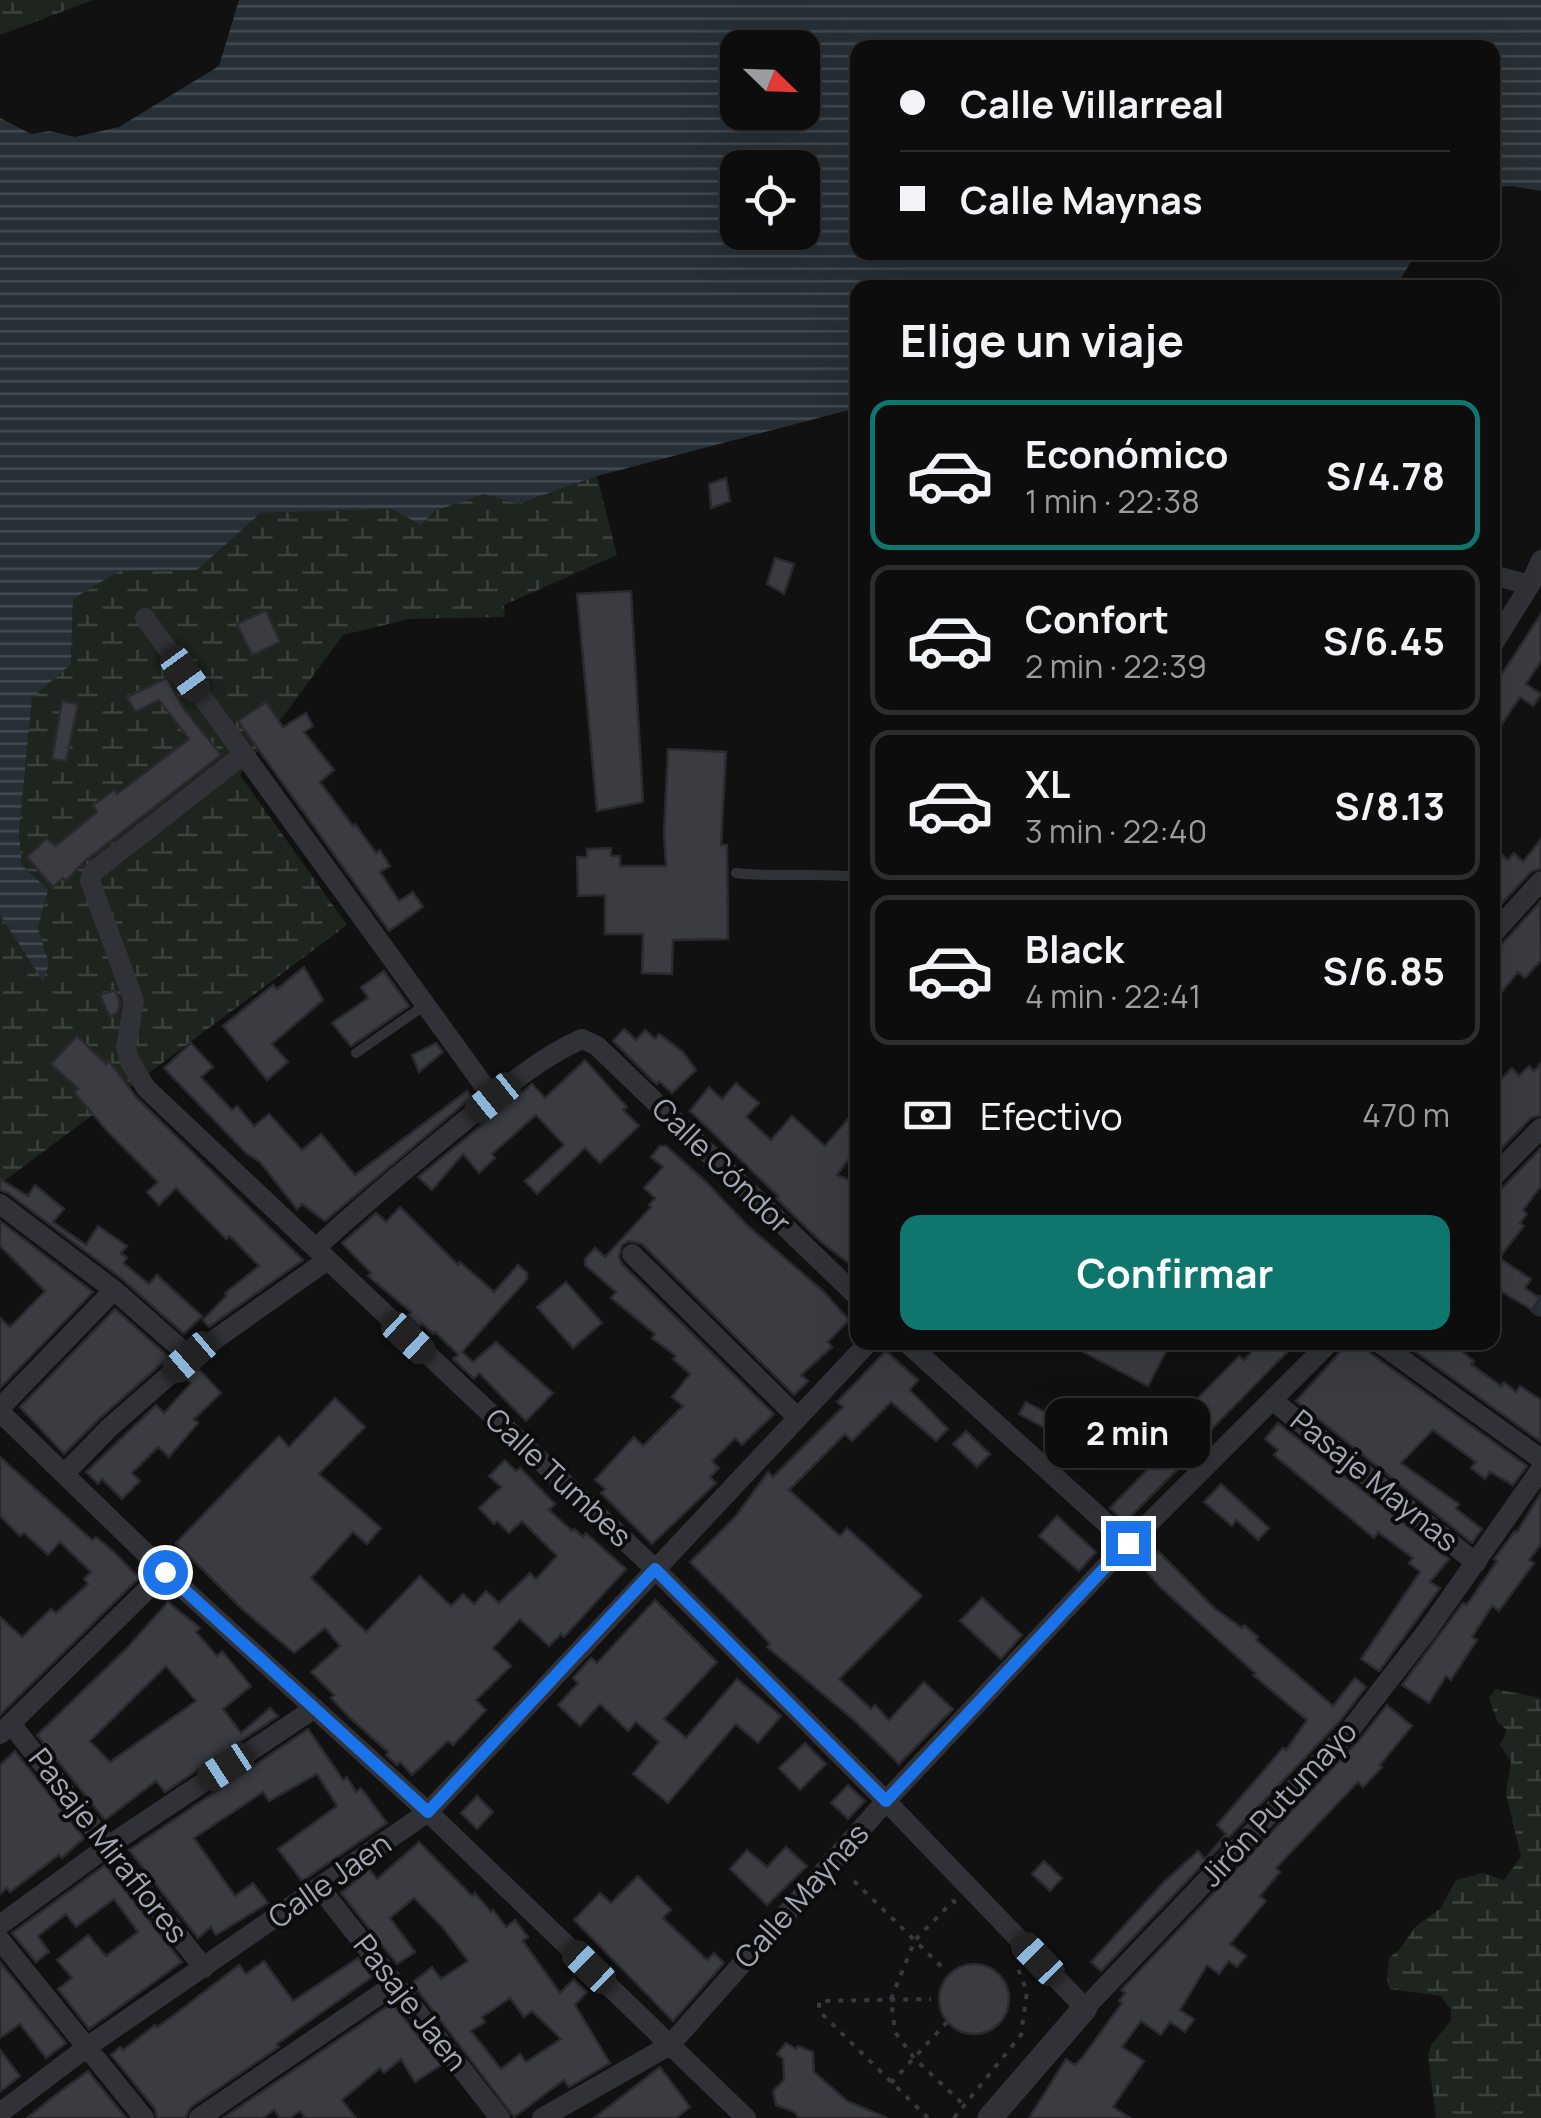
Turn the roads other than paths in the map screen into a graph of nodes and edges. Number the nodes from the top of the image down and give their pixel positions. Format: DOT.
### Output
graph roads {
  1 [pos="1541,560"];
  2 [pos="1500,577"];
  3 [pos="1530,586"];
  4 [pos="145,618"];
  5 [pos="1500,633"];
  6 [pos="244,754"];
  7 [pos="736,873"];
  8 [pos="850,876"];
  9 [pos="1541,880"];
  10 [pos="1500,926"];
  11 [pos="426,1005"];
  12 [pos="356,1052"];
  13 [pos="493,1098"];
  14 [pos="1541,1128"];
  15 [pos="1500,1170"];
  16 [pos="0,1204"];
  17 [pos="321,1254"];
  18 [pos="632,1254"];
  19 [pos="850,1289"];
  20 [pos="114,1290"];
  21 [pos="862,1350"];
  22 [pos="915,1350"];
  23 [pos="1322,1350"];
  24 [pos="1389,1350"];
  25 [pos="190,1357"];
  26 [pos="1272,1400"];
  27 [pos="798,1418"];
  28 [pos="3,1420"];
  29 [pos="1541,1459"];
  30 [pos="1541,1469"];
  31 [pos="65,1473"];
  32 [pos="1128,1543"];
  33 [pos="1476,1563"];
  34 [pos="655,1569"];
  35 [pos="165,1572"];
  36 [pos="316,1708"];
  37 [pos="6,1729"];
  38 [pos="886,1801"];
  39 [pos="428,1812"];
  40 [pos="108,1846"];
  41 [pos="320,1888"];
  42 [pos="0,1925"];
  43 [pos="0,1940"];
  44 [pos="204,1968"];
  45 [pos="395,1984"];
  46 [pos="1086,2008"];
  47 [pos="670,2044"];
  48 [pos="86,2047"];
  49 [pos="0,2113"];
  50 [pos="144,2118"];
  51 [pos="199,2118"];
  52 [pos="500,2118"];
  53 [pos="542,2118"];
  54 [pos="746,2118"];
  55 [pos="990,2118"];
  1 -- 3 [label="street"];
  2 -- 3 [label="street"];
  3 -- 5 [label="street"];
  4 -- 6 [label="street"];
  6 -- 11 [label="street"];
  6 -- 17 [label="street, Calle Tumbes"];
  7 -- 8 [label="lane"];
  9 -- 10 [label="street"];
  11 -- 12 [label="lane"];
  11 -- 13 [label="street"];
  13 -- 17 [label="street"];
  13 -- 19 [label="street, Calle Cóndor"];
  14 -- 15 [label="street"];
  16 -- 20 [label="street"];
  17 -- 25 [label="street"];
  17 -- 34 [label="street, Calle Tumbes"];
  18 -- 27 [label="street"];
  20 -- 25 [label="street"];
  20 -- 28 [label="street"];
  21 -- 27 [label="street, Calle Jaen"];
  22 -- 32 [label="street"];
  23 -- 26 [label="street, Calle Maynas"];
  24 -- 29 [label="street"];
  25 -- 31 [label="street"];
  26 -- 32 [label="street, Calle Maynas"];
  26 -- 33 [label="street, Pasaje Maynas"];
  27 -- 34 [label="street, Calle Jaen"];
  28 -- 31 [label="street"];
  30 -- 33 [label="street, Jirón Putumayo"];
  31 -- 35 [label="street"];
  32 -- 38 [label="street, Calle Maynas"];
  33 -- 46 [label="street, Jirón Putumayo"];
  34 -- 38 [label="street, Calle Tumbes"];
  34 -- 39 [label="street, Calle Jaen"];
  35 -- 36 [label="street"];
  35 -- 37 [label="street"];
  36 -- 39 [label="street"];
  36 -- 40 [label="street"];
  37 -- 40 [label="street, Pasaje Miraflores"];
  38 -- 46 [label="street, Calle Tumbes"];
  38 -- 47 [label="street, Calle Maynas"];
  39 -- 41 [label="street, Calle Jaen"];
  39 -- 47 [label="street"];
  40 -- 42 [label="street"];
  40 -- 44 [label="street, Pasaje Miraflores"];
  41 -- 44 [label="street, Calle Jaen"];
  41 -- 45 [label="street, Pasaje Jaen"];
  43 -- 48 [label="street"];
  44 -- 48 [label="street, Calle Jaen"];
  45 -- 51 [label="street"];
  45 -- 52 [label="street, Pasaje Jaen"];
  46 -- 55 [label="street, Jirón Putumayo"];
  47 -- 53 [label="street, Calle Maynas"];
  47 -- 54 [label="street"];
  48 -- 49 [label="street, Calle Jaen"];
  48 -- 50 [label="street"];
}
